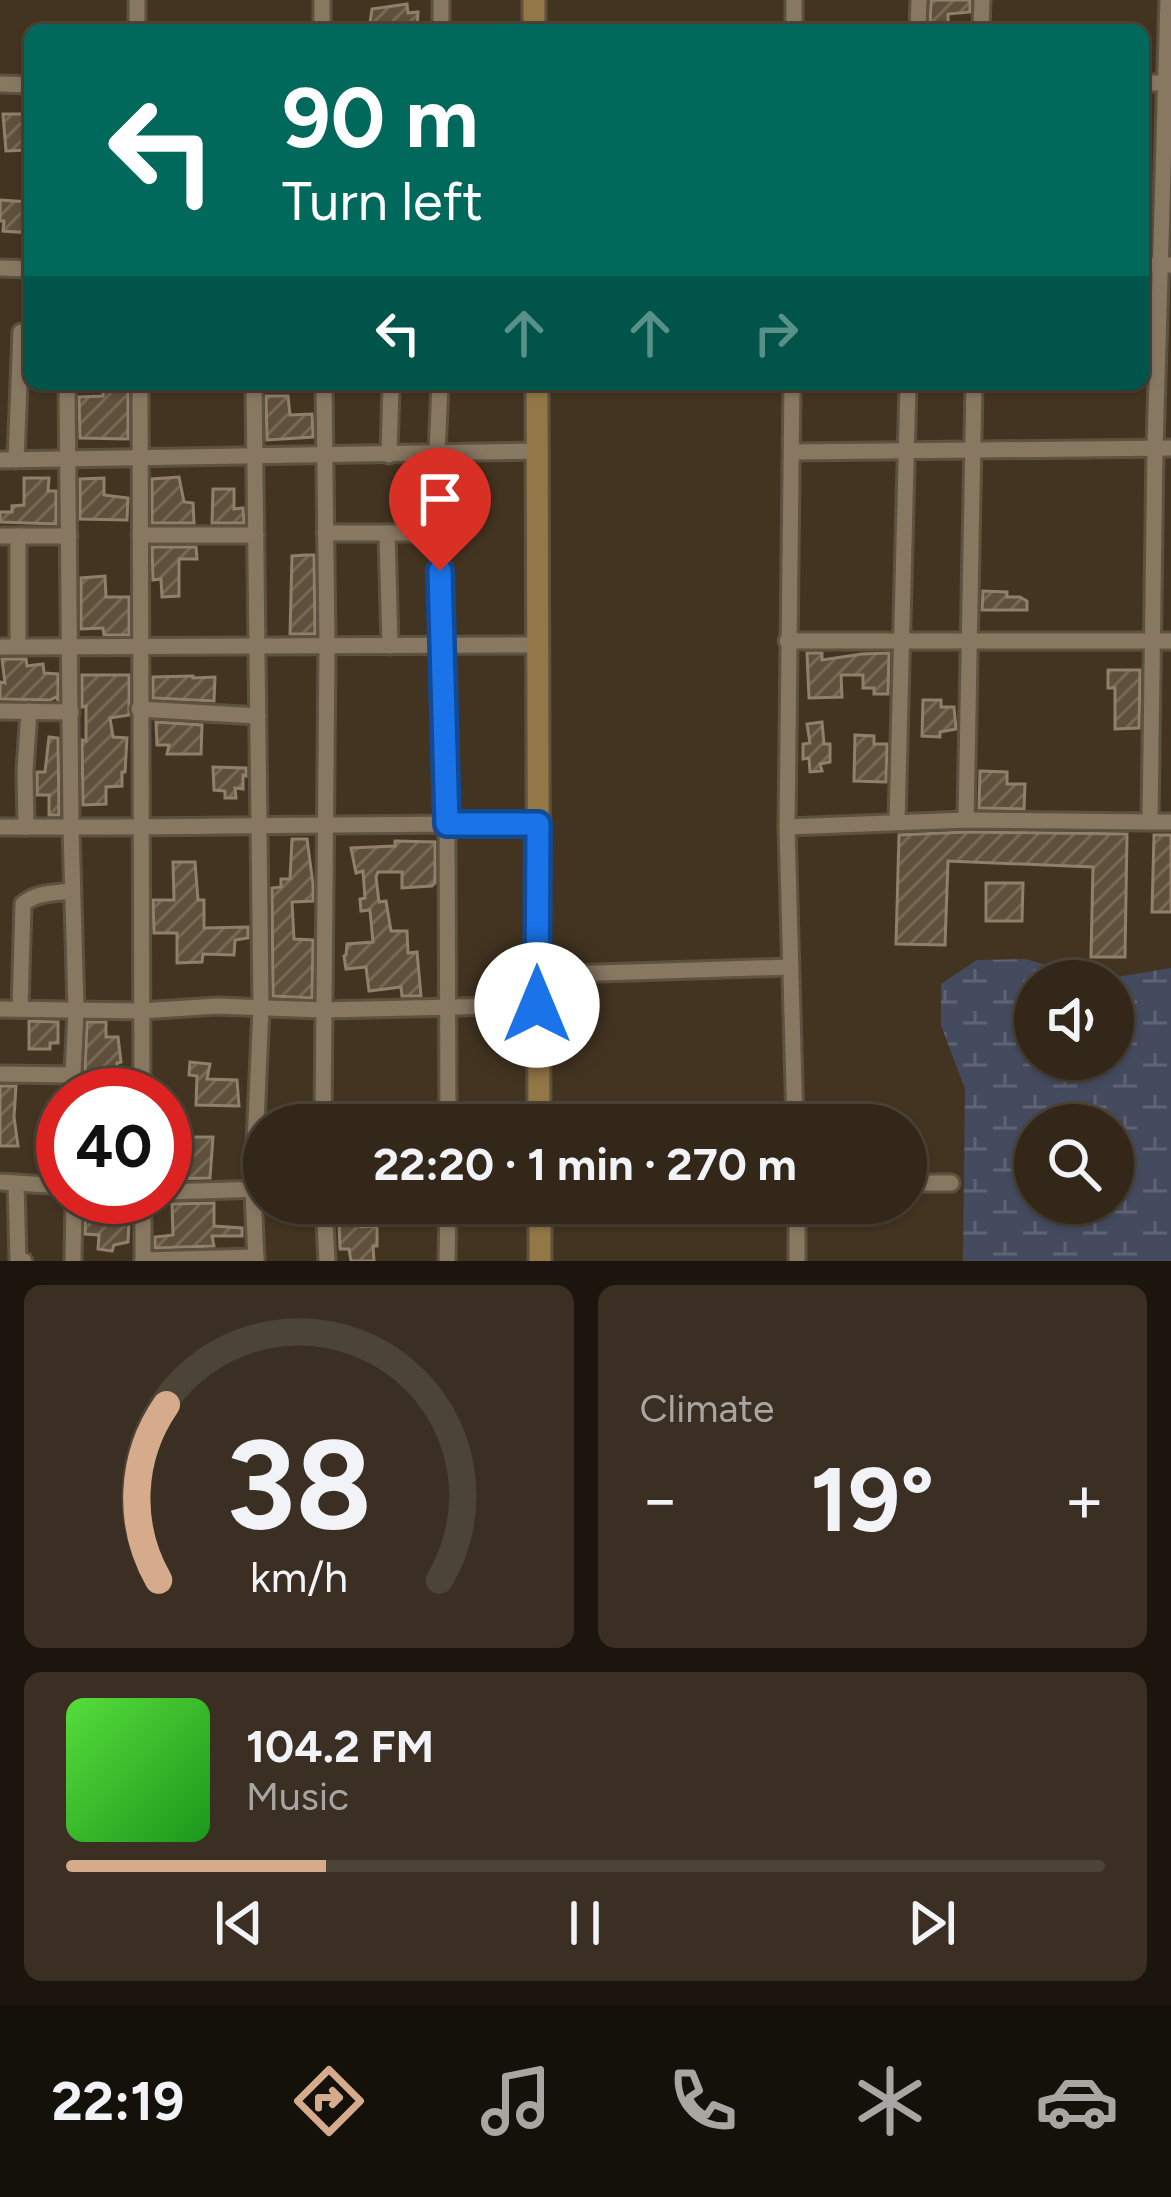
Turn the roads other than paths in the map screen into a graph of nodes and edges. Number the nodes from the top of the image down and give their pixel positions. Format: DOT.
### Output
graph roads {
  1 [pos="1168,0"];
  2 [pos="1168,83"];
  3 [pos="1158,265"];
  4 [pos="24,340"];
  5 [pos="67,390"];
  6 [pos="140,390"];
  7 [pos="254,390"];
  8 [pos="324,390"];
  9 [pos="391,390"];
  10 [pos="440,390"];
  11 [pos="537,390"];
  12 [pos="791,390"];
  13 [pos="908,390"];
  14 [pos="974,390"];
  15 [pos="1163,448"];
  16 [pos="537,451"];
  17 [pos="792,452"];
  18 [pos="907,452"];
  19 [pos="972,452"];
  20 [pos="437,454"];
  21 [pos="389,455"];
  22 [pos="254,457"];
  23 [pos="324,457"];
  24 [pos="141,458"];
  25 [pos="67,459"];
  26 [pos="8,460"];
  27 [pos="325,533"];
  28 [pos="386,533"];
  29 [pos="439,533"];
  30 [pos="140,535"];
  31 [pos="256,535"];
  32 [pos="9,536"];
  33 [pos="69,536"];
  34 [pos="787,641"];
  35 [pos="903,641"];
  36 [pos="1152,641"];
  37 [pos="1171,641"];
  38 [pos="969,642"];
  39 [pos="139,645"];
  40 [pos="538,645"];
  41 [pos="0,646"];
  42 [pos="18,646"];
  43 [pos="69,646"];
  44 [pos="258,646"];
  45 [pos="390,646"];
  46 [pos="442,646"];
  47 [pos="327,647"];
  48 [pos="139,710"];
  49 [pos="0,711"];
  50 [pos="29,711"];
  51 [pos="71,712"];
  52 [pos="258,716"];
  53 [pos="966,820"];
  54 [pos="897,822"];
  55 [pos="1150,822"];
  56 [pos="1171,822"];
  57 [pos="327,823"];
  58 [pos="447,824"];
  59 [pos="538,824"];
  60 [pos="258,825"];
  61 [pos="0,827"];
  62 [pos="26,827"];
  63 [pos="787,827"];
  64 [pos="71,828"];
  65 [pos="140,828"];
  66 [pos="72,891"];
  67 [pos="790,967"];
  68 [pos="537,975"];
  69 [pos="537,1005"];
  70 [pos="446,1007"];
  71 [pos="261,1008"];
  72 [pos="0,1009"];
  73 [pos="20,1010"];
  74 [pos="76,1010"];
  75 [pos="323,1010"];
  76 [pos="141,1011"];
  77 [pos="73,1068"];
  78 [pos="142,1068"];
  79 [pos="0,1074"];
  80 [pos="36,1074"];
  81 [pos="259,1104"];
  82 [pos="323,1104"];
  83 [pos="448,1104"];
  84 [pos="539,1104"];
  85 [pos="794,1104"];
  86 [pos="8,1182"];
  87 [pos="927,1183"];
  88 [pos="951,1184"];
  89 [pos="243,1189"];
  90 [pos="192,1191"];
  91 [pos="74,1224"];
  92 [pos="142,1224"];
  93 [pos="257,1224"];
  94 [pos="325,1224"];
  95 [pos="448,1224"];
  96 [pos="540,1224"];
  97 [pos="797,1224"];
  98 [pos="256,1259"];
  99 [pos="143,1260"];
  100 [pos="23,1261"];
  101 [pos="73,1261"];
  102 [pos="327,1261"];
  103 [pos="447,1261"];
  104 [pos="540,1261"];
  105 [pos="797,1261"];
  1 -- 2 [label="street"];
  2 -- 3 [label="street"];
  3 -- 15 [label="street"];
  4 -- 26 [label="street"];
  5 -- 25 [label="street"];
  6 -- 24 [label="street"];
  7 -- 22 [label="street"];
  8 -- 23 [label="street"];
  9 -- 21 [label="street"];
  10 -- 20 [label="street"];
  11 -- 16 [label="street"];
  12 -- 17 [label="street"];
  13 -- 18 [label="street"];
  14 -- 19 [label="street"];
  15 -- 19 [label="street"];
  15 -- 36 [label="street"];
  16 -- 20 [label="street"];
  16 -- 40 [label="street"];
  17 -- 18 [label="street"];
  17 -- 34 [label="street"];
  18 -- 19 [label="street"];
  18 -- 35 [label="street"];
  19 -- 38 [label="street"];
  20 -- 21 [label="street"];
  20 -- 29 [label="street"];
  21 -- 23 [label="street"];
  22 -- 23 [label="street"];
  22 -- 24 [label="street"];
  22 -- 31 [label="street"];
  23 -- 27 [label="street"];
  24 -- 25 [label="street"];
  24 -- 30 [label="street"];
  25 -- 26 [label="street"];
  25 -- 33 [label="street"];
  27 -- 28 [label="street"];
  27 -- 47 [label="street"];
  28 -- 29 [label="street"];
  28 -- 45 [label="street"];
  29 -- 46 [label="street"];
  30 -- 31 [label="street"];
  30 -- 39 [label="street"];
  31 -- 44 [label="street"];
  32 -- 33 [label="street"];
  32 -- 42 [label="street"];
  33 -- 43 [label="street"];
  34 -- 35 [label="street"];
  34 -- 63 [label="street"];
  35 -- 38 [label="street"];
  35 -- 54 [label="street"];
  36 -- 37 [label="street"];
  36 -- 38 [label="street"];
  36 -- 55 [label="street"];
  38 -- 53 [label="street"];
  39 -- 43 [label="street"];
  39 -- 44 [label="street"];
  39 -- 48 [label="street"];
  40 -- 46 [label="street"];
  40 -- 59 [label="street"];
  41 -- 42 [label="street"];
  42 -- 43 [label="street"];
  43 -- 51 [label="street"];
  44 -- 47 [label="street"];
  44 -- 52 [label="street"];
  45 -- 46 [label="street"];
  45 -- 47 [label="street"];
  46 -- 58 [label="street"];
  47 -- 57 [label="street"];
  48 -- 52 [label="street"];
  48 -- 65 [label="street"];
  49 -- 50 [label="street"];
  50 -- 51 [label="street"];
  50 -- 62 [label="street"];
  51 -- 64 [label="street"];
  52 -- 60 [label="street"];
  53 -- 54 [label="street"];
  53 -- 55 [label="street"];
  54 -- 63 [label="street"];
  55 -- 56 [label="street"];
  57 -- 58 [label="street"];
  57 -- 60 [label="street"];
  57 -- 75 [label="street"];
  58 -- 59 [label="street"];
  58 -- 70 [label="street"];
  59 -- 68 [label="street"];
  60 -- 65 [label="street"];
  60 -- 71 [label="street"];
  61 -- 62 [label="street"];
  62 -- 64 [label="street"];
  63 -- 67 [label="street"];
  64 -- 65 [label="street"];
  64 -- 66 [label="street"];
  65 -- 76 [label="street"];
  66 -- 73 [label="street"];
  66 -- 74 [label="street"];
  67 -- 68 [label="street"];
  67 -- 85 [label="street"];
  68 -- 69 [label="street"];
  69 -- 70 [label="street"];
  69 -- 84 [label="street"];
  70 -- 75 [label="street"];
  70 -- 83 [label="street"];
  71 -- 75 [label="street"];
  71 -- 76 [label="street"];
  71 -- 81 [label="street"];
  72 -- 73 [label="street"];
  73 -- 74 [label="street"];
  74 -- 76 [label="street"];
  74 -- 77 [label="street"];
  75 -- 82 [label="street"];
  76 -- 78 [label="street"];
  79 -- 80 [label="street"];
  86 -- 100 [label="street"];
  87 -- 88 [label="street"];
  89 -- 90 [label="street"];
  91 -- 101 [label="street"];
  92 -- 99 [label="street"];
  93 -- 98 [label="street"];
  94 -- 102 [label="street"];
  95 -- 103 [label="street"];
  96 -- 104 [label="street"];
  97 -- 105 [label="street"];
  98 -- 99 [label="street"];
}
